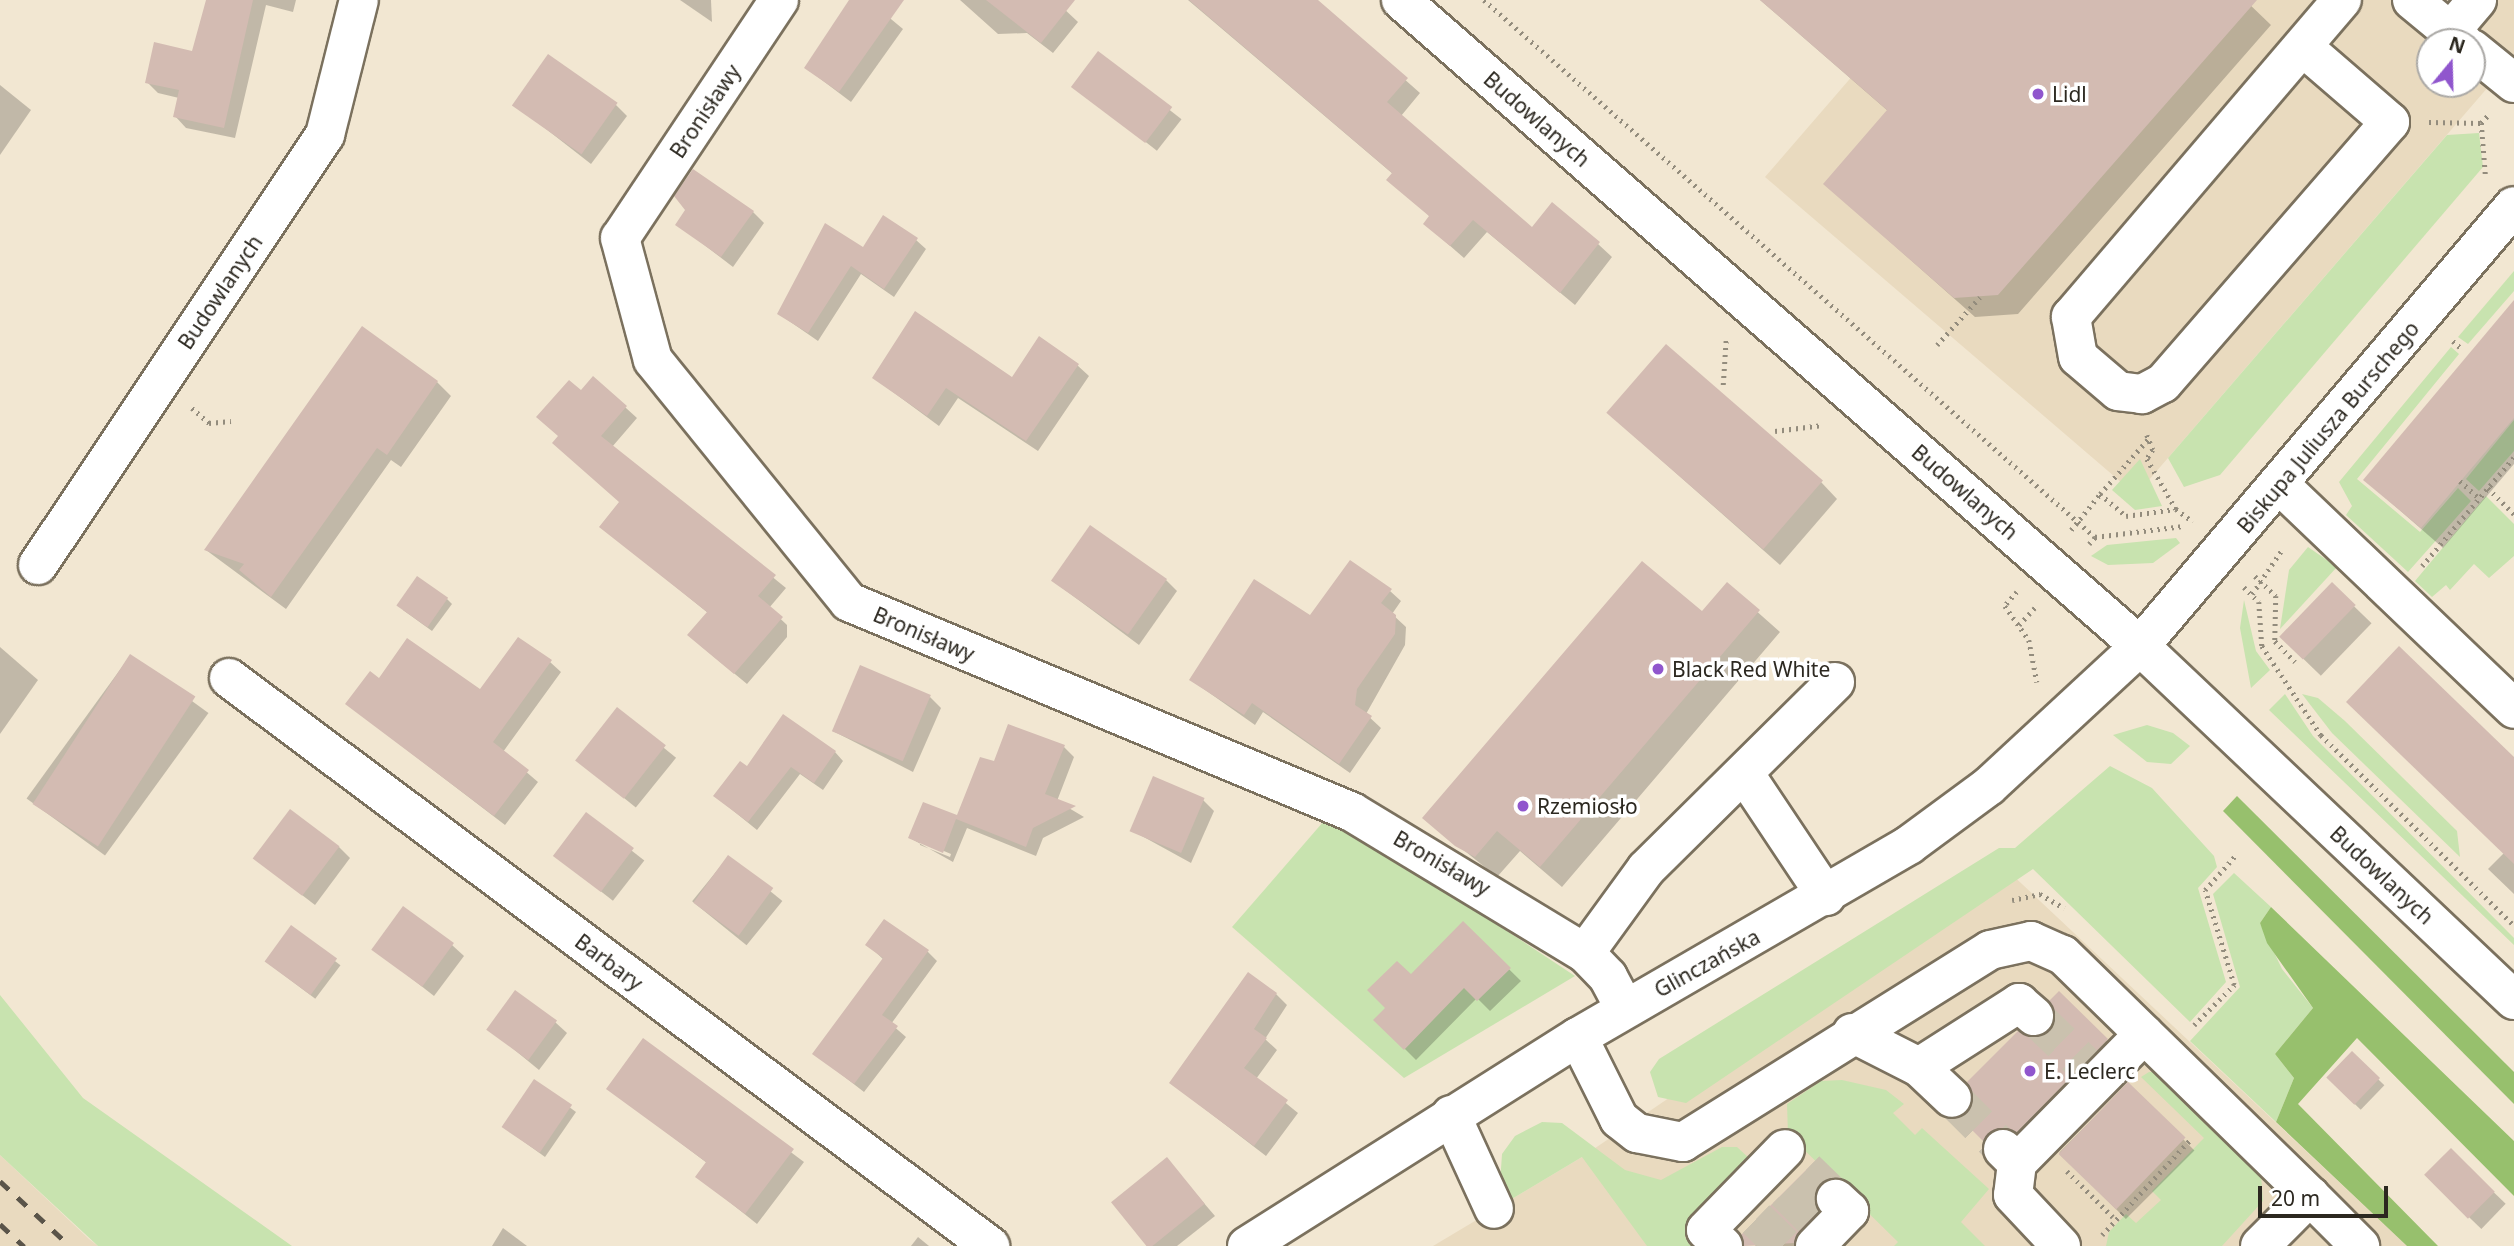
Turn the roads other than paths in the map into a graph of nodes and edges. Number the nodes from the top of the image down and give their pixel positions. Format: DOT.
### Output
graph roads {
  1 [pos="359,0"];
  2 [pos="779,0"];
  3 [pos="1401,0"];
  4 [pos="2342,0"];
  5 [pos="2412,0"];
  6 [pos="2477,0"];
  7 [pos="2446,28"];
  8 [pos="2467,28"];
  9 [pos="2303,47"];
  10 [pos="2486,69"];
  11 [pos="2506,93"];
  12 [pos="2514,206"];
  13 [pos="2280,485"];
  14 [pos="37,565"];
  15 [pos="2140,646"];
  16 [pos="229,678"];
  17 [pos="1836,682"];
  18 [pos="2514,709"];
  19 [pos="1744,773"];
  20 [pos="1826,896"];
  21 [pos="1585,953"];
  22 [pos="2514,1000"];
  23 [pos="1625,1009"];
  24 [pos="2034,1016"];
  25 [pos="1852,1033"];
  26 [pos="2144,1034"];
  27 [pos="1577,1037"];
  28 [pos="1919,1067"];
  29 [pos="1952,1098"];
  30 [pos="1742,1110"];
  31 [pos="1451,1115"];
  32 [pos="2310,1196"];
  33 [pos="1494,1209"];
  34 [pos="990,1246"];
  35 [pos="1247,1246"];
  36 [pos="1723,1246"];
  37 [pos="2061,1246"];
  38 [pos="2260,1246"];
  39 [pos="2360,1246"];
  1 -- 14 [label="street, Budowlanych"];
  2 -- 21 [label="street, Bronisławy"];
  3 -- 15 [label="street, Budowlanych"];
  4 -- 9 [label="street"];
  5 -- 7 [label="street"];
  6 -- 8 [label="street"];
  9 -- 9 [label="street"];
  10 -- 11 [label="street"];
  12 -- 13 [label="street, Biskupa Juliusza Burschego"];
  13 -- 15 [label="street, Biskupa Juliusza Burschego"];
  13 -- 18 [label="street"];
  15 -- 20 [label="street, Glinczańska"];
  15 -- 22 [label="street, Budowlanych"];
  16 -- 34 [label="street, Barbary"];
  17 -- 19 [label="street"];
  19 -- 20 [label="street"];
  19 -- 21 [label="street"];
  20 -- 23 [label="street, Glinczańska"];
  21 -- 23 [label="street, Bronisławy"];
  23 -- 27 [label="street, Glinczańska"];
  24 -- 28 [label="street"];
  25 -- 26 [label="street"];
  25 -- 28 [label="street"];
  25 -- 30 [label="street"];
  26 -- 32 [label="street"];
  26 -- 37 [label="street"];
  27 -- 30 [label="street"];
  27 -- 31 [label="street, Glinczańska"];
  28 -- 29 [label="street"];
  30 -- 36 [label="street"];
  31 -- 33 [label="street"];
  31 -- 35 [label="street, Glinczańska"];
  32 -- 38 [label="street"];
  32 -- 39 [label="street"];
}
